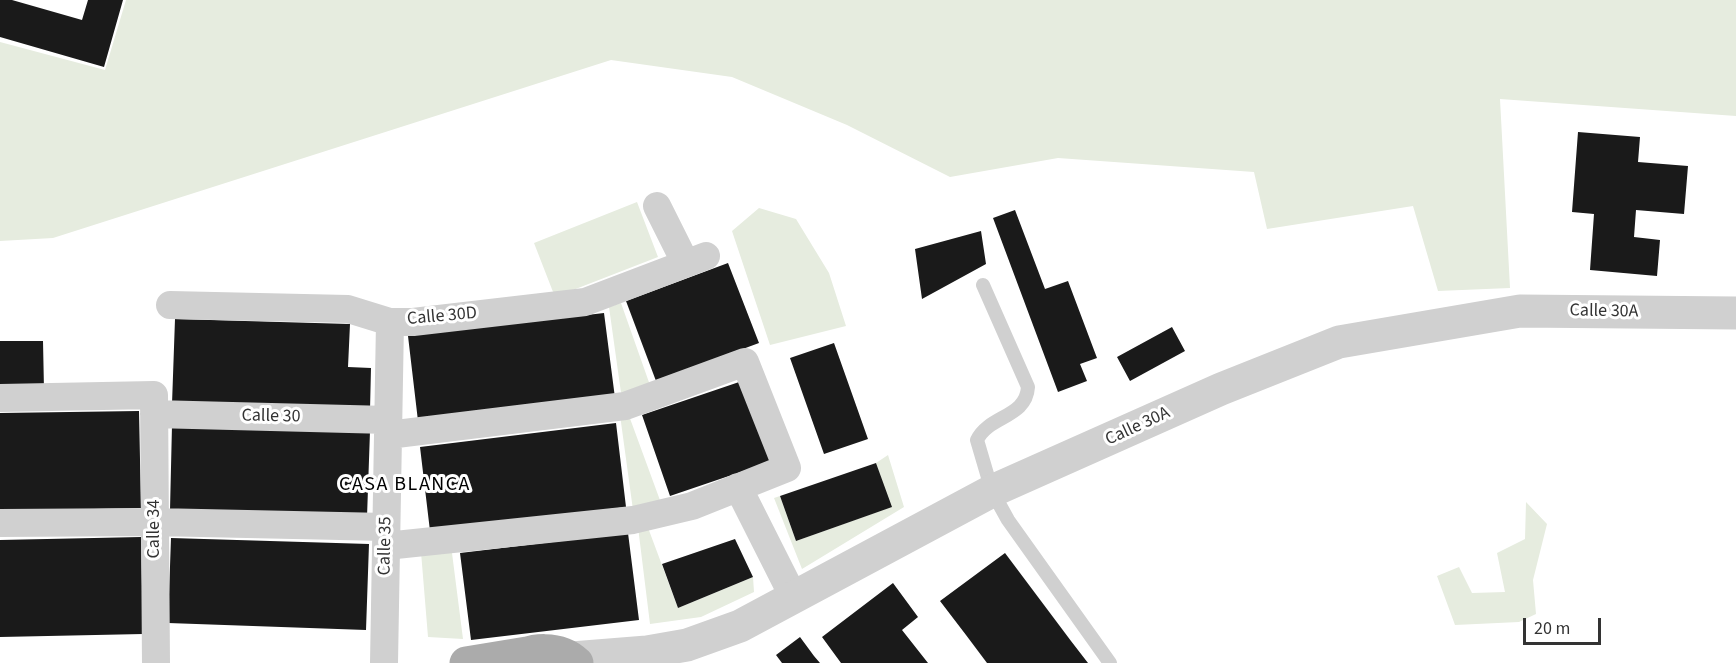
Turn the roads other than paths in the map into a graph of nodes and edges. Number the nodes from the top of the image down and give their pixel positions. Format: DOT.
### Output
graph roads {
  1 [pos="657,206"];
  2 [pos="983,285"];
  3 [pos="170,305"];
  4 [pos="1736,313"];
  5 [pos="390,322"];
  6 [pos="0,398"];
  7 [pos="154,405"];
  8 [pos="388,428"];
  9 [pos="738,488"];
  10 [pos="992,491"];
  11 [pos="155,522"];
  12 [pos="0,523"];
  13 [pos="386,536"];
  14 [pos="794,598"];
  15 [pos="523,657"];
  16 [pos="575,661"];
  17 [pos="156,663"];
  18 [pos="384,663"];
  19 [pos="466,663"];
  20 [pos="1110,663"];
  1 -- 5 [label="street, Calle 30D"];
  2 -- 10 [label="lane"];
  3 -- 5 [label="street, Calle 30D"];
  4 -- 10 [label="street, Calle 30A"];
  5 -- 8 [label="street, Calle 35"];
  6 -- 7 [label="street, Calle 30"];
  7 -- 8 [label="street, Calle 30"];
  7 -- 11 [label="street, Calle 34"];
  8 -- 9 [label="street, Calle 30"];
  8 -- 13 [label="street, Calle 35"];
  9 -- 13 [label="street"];
  9 -- 14 [label="street"];
  10 -- 14 [label="street, Calle 30A"];
  10 -- 20 [label="lane"];
  11 -- 12 [label="street"];
  11 -- 13 [label="street"];
  11 -- 17 [label="street, Calle 34"];
  13 -- 18 [label="street, Calle 35"];
  14 -- 16 [label="street, Calle 30A"];
  15 -- 16 [label="main road"];
  15 -- 19 [label="main road"];
}
